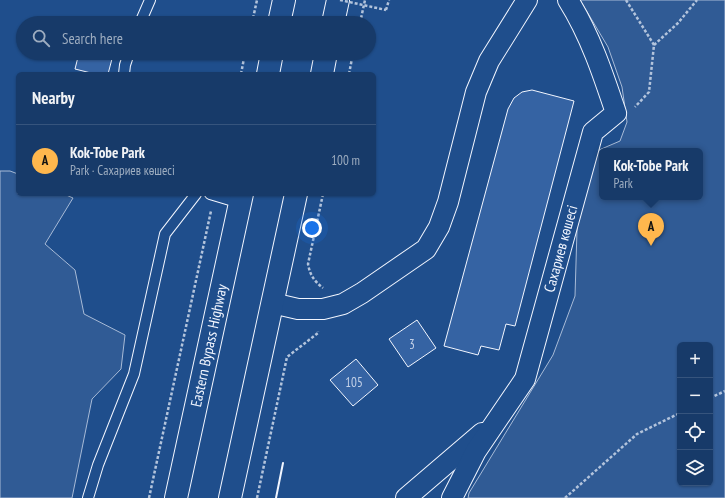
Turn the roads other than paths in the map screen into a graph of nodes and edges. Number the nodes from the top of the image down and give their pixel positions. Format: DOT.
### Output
graph roads {
  1 [pos="150,0"];
  2 [pos="284,0"];
  3 [pos="339,0"];
  4 [pos="527,0"];
  5 [pos="568,0"];
  6 [pos="143,16"];
  7 [pos="281,16"];
  8 [pos="335,16"];
  9 [pos="126,60"];
  10 [pos="271,60"];
  11 [pos="325,60"];
  12 [pos="124,72"];
  13 [pos="268,72"];
  14 [pos="322,72"];
  15 [pos="194,196"];
  16 [pos="219,196"];
  17 [pos="296,196"];
  18 [pos="241,199"];
  19 [pos="272,303"];
  20 [pos="493,425"];
  21 [pos="88,498"];
  22 [pos="176,498"];
  23 [pos="230,498"];
  24 [pos="406,498"];
  25 [pos="452,498"];
  1 -- 6 [label="lane"];
  2 -- 7 [label="main road"];
  3 -- 8 [label="main road"];
  4 -- 19 [label="street"];
  5 -- 20 [label="street, Сахариев көшесі"];
  9 -- 12 [label="lane"];
  10 -- 13 [label="main road"];
  11 -- 14 [label="main road"];
  15 -- 21 [label="lane"];
  16 -- 18 [label="lane"];
  17 -- 19 [label="main road"];
  18 -- 22 [label="main road, Eastern Bypass Highway"];
  19 -- 23 [label="main road"];
  20 -- 24 [label="street"];
  20 -- 25 [label="street, Сахариев көшесі"];
}
